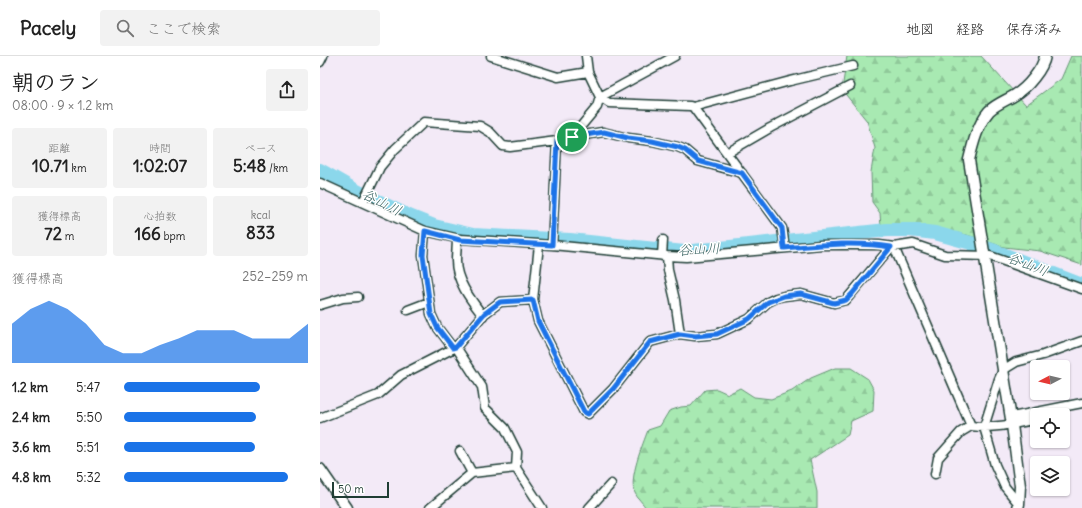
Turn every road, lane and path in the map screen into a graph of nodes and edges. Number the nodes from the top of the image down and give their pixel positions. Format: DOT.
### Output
graph roads {
  1 [pos="323,56"];
  2 [pos="491,56"];
  3 [pos="586,56"];
  4 [pos="675,56"];
  5 [pos="1046,56"];
  6 [pos="320,62"];
  7 [pos="853,66"];
  8 [pos="588,72"];
  9 [pos="850,86"];
  10 [pos="600,97"];
  11 [pos="693,107"];
  12 [pos="572,137"];
  13 [pos="557,141"];
  14 [pos="727,153"];
  15 [pos="742,173"];
  16 [pos="320,183"];
  17 [pos="363,201"];
  18 [pos="425,231"];
  19 [pos="458,239"];
  20 [pos="663,240"];
  21 [pos="539,245"];
  22 [pos="552,245"];
  23 [pos="893,247"];
  24 [pos="784,248"];
  25 [pos="984,254"];
  26 [pos="664,256"];
  27 [pos="1082,289"];
  28 [pos="358,297"];
  29 [pos="533,300"];
  30 [pos="429,302"];
  31 [pos="320,305"];
  32 [pos="408,310"];
  33 [pos="482,316"];
  34 [pos="680,334"];
  35 [pos="1082,341"];
  36 [pos="454,347"];
  37 [pos="1003,370"];
  38 [pos="1082,403"];
  39 [pos="320,418"];
  40 [pos="1030,420"];
  41 [pos="1012,421"];
  42 [pos="971,426"];
  43 [pos="984,427"];
  44 [pos="460,451"];
  45 [pos="516,468"];
  46 [pos="320,469"];
  47 [pos="472,473"];
  48 [pos="934,474"];
  49 [pos="612,484"];
  50 [pos="1018,506"];
  51 [pos="347,508"];
  52 [pos="430,508"];
  53 [pos="542,508"];
  54 [pos="588,508"];
  1 -- 6 [label="street"];
  2 -- 8 [label="street"];
  3 -- 8 [label="street"];
  4 -- 10 [label="street"];
  5 -- 25 [label="street"];
  7 -- 11 [label="street"];
  8 -- 10 [label="street"];
  9 -- 14 [label="street"];
  10 -- 11 [label="street"];
  10 -- 12 [label="street"];
  11 -- 14 [label="street"];
  12 -- 13 [label="street"];
  12 -- 15 [label="street"];
  13 -- 17 [label="street"];
  13 -- 22 [label="street"];
  14 -- 15 [label="street"];
  15 -- 24 [label="street"];
  16 -- 17 [label="street"];
  17 -- 18 [label="street"];
  18 -- 19 [label="street"];
  18 -- 30 [label="street"];
  19 -- 21 [label="street"];
  19 -- 33 [label="street"];
  20 -- 26 [label="street"];
  21 -- 22 [label="street"];
  21 -- 29 [label="street"];
  22 -- 26 [label="street"];
  23 -- 24 [label="street"];
  23 -- 25 [label="street"];
  23 -- 34 [label="street"];
  23 -- 42 [label="street"];
  24 -- 26 [label="street"];
  25 -- 27 [label="street"];
  25 -- 37 [label="street"];
  26 -- 34 [label="street"];
  28 -- 31 [label="street"];
  29 -- 33 [label="street"];
  29 -- 34 [label="street"];
  30 -- 32 [label="street"];
  30 -- 36 [label="street"];
  33 -- 36 [label="street"];
  35 -- 37 [label="street"];
  36 -- 39 [label="street"];
  36 -- 45 [label="street"];
  37 -- 41 [label="street"];
  37 -- 43 [label="street"];
  38 -- 41 [label="street"];
  40 -- 41 [label="street"];
  41 -- 43 [label="street"];
  41 -- 50 [label="street"];
  42 -- 43 [label="street"];
  42 -- 48 [label="street"];
  43 -- 50 [label="street"];
  44 -- 47 [label="street"];
  45 -- 47 [label="street"];
  45 -- 53 [label="street"];
  46 -- 51 [label="street"];
  47 -- 52 [label="street"];
  49 -- 54 [label="street"];
}
